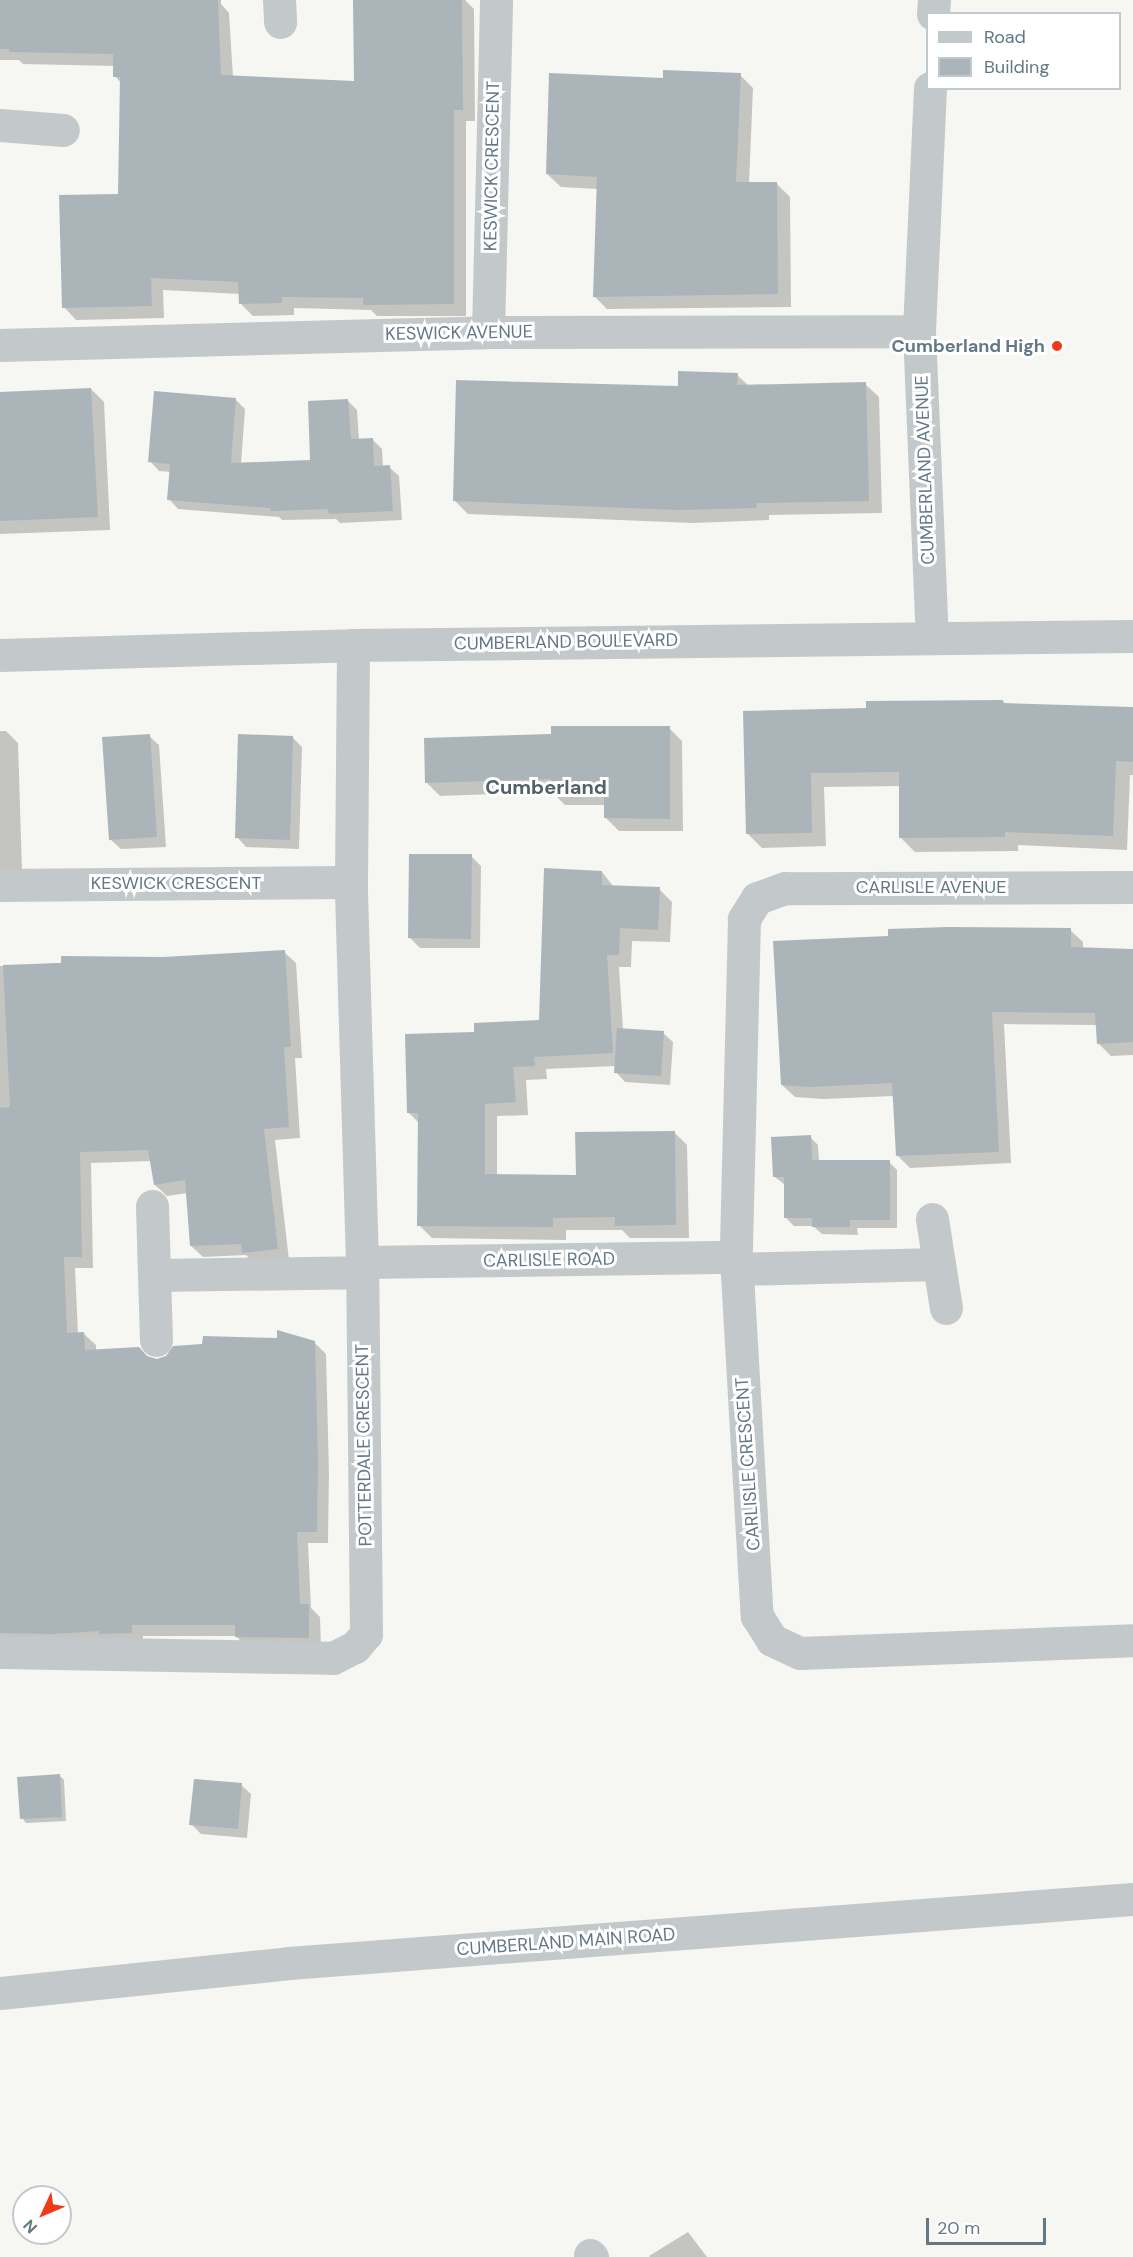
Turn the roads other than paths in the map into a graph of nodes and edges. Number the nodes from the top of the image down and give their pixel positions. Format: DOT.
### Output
graph roads {
  1 [pos="496,0"];
  2 [pos="930,90"];
  3 [pos="0,125"];
  4 [pos="63,130"];
  5 [pos="919,331"];
  6 [pos="488,332"];
  7 [pos="0,345"];
  8 [pos="932,636"];
  9 [pos="1133,636"];
  10 [pos="353,645"];
  11 [pos="0,655"];
  12 [pos="351,882"];
  13 [pos="0,885"];
  14 [pos="1133,887"];
  15 [pos="744,920"];
  16 [pos="152,1206"];
  17 [pos="933,1219"];
  18 [pos="736,1263"];
  19 [pos="939,1264"];
  20 [pos="361,1267"];
  21 [pos="156,1275"];
  22 [pos="946,1308"];
  23 [pos="156,1340"];
  24 [pos="1133,1640"];
  25 [pos="0,1652"];
  26 [pos="1133,1899"];
  27 [pos="0,1993"];
  1 -- 6 [label="street, KESWICK CRESCENT"];
  2 -- 5 [label="street, CUMBERLAND AVENUE"];
  3 -- 4 [label="street"];
  5 -- 6 [label="street, KESWICK AVENUE"];
  5 -- 8 [label="street, CUMBERLAND AVENUE"];
  6 -- 7 [label="street, KESWICK AVENUE"];
  8 -- 9 [label="street, CUMBERLAND BOULEVARD"];
  8 -- 10 [label="street, CUMBERLAND BOULEVARD"];
  10 -- 11 [label="street, CUMBERLAND BOULEVARD"];
  10 -- 12 [label="street, POTTERDALE CRESCENT"];
  12 -- 13 [label="street, KESWICK CRESCENT"];
  12 -- 20 [label="street, POTTERDALE CRESCENT"];
  14 -- 15 [label="street, CARLISLE AVENUE"];
  15 -- 18 [label="street, CARLISLE CRESCENT"];
  16 -- 21 [label="street"];
  17 -- 19 [label="street"];
  18 -- 19 [label="street, CARLISLE ROAD"];
  18 -- 20 [label="street, CARLISLE ROAD"];
  18 -- 24 [label="street, CARLISLE CRESCENT"];
  19 -- 22 [label="street"];
  20 -- 21 [label="street, CARLISLE ROAD"];
  20 -- 25 [label="street, POTTERDALE CRESCENT"];
  21 -- 23 [label="street"];
  26 -- 27 [label="street, CUMBERLAND MAIN ROAD"];
}
